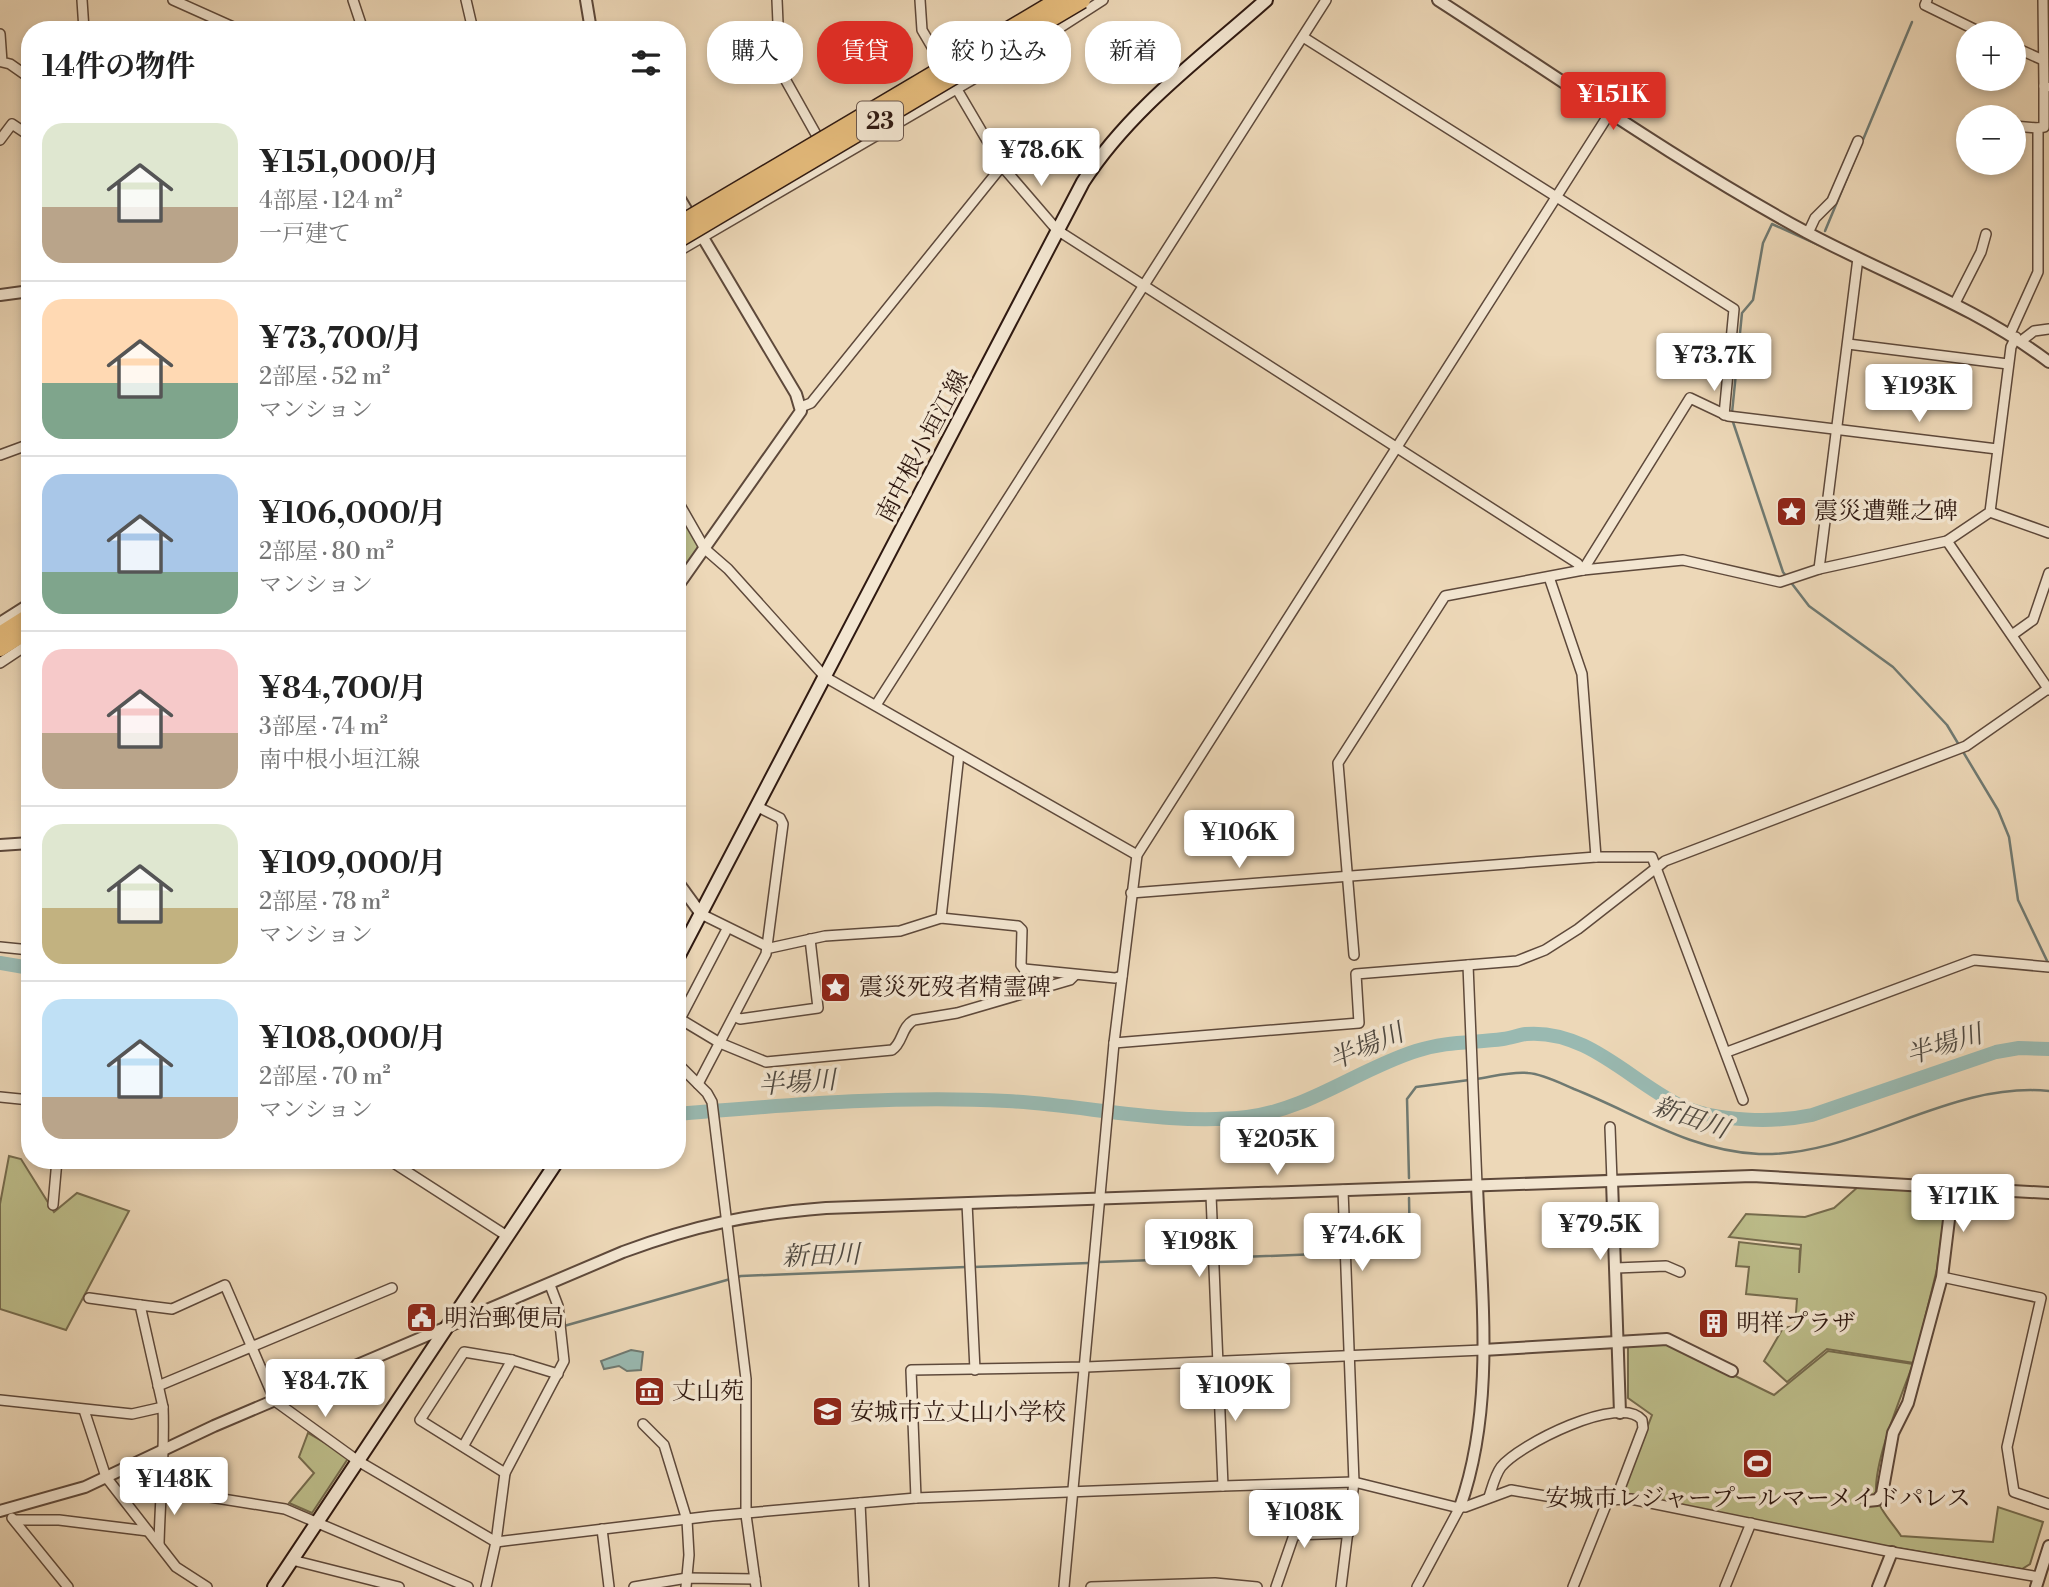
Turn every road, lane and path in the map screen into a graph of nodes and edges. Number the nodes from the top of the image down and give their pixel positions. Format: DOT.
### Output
graph roads {
  1 [pos="82,0"];
  2 [pos="173,0"];
  3 [pos="353,0"];
  4 [pos="466,0"];
  5 [pos="586,0"];
  6 [pos="777,0"];
  7 [pos="920,0"];
  8 [pos="1046,0"];
  9 [pos="1059,0"];
  10 [pos="1082,0"];
  11 [pos="1103,0"];
  12 [pos="1266,0"];
  13 [pos="1326,0"];
  14 [pos="1438,0"];
  15 [pos="1927,0"];
  16 [pos="2043,0"];
  17 [pos="83,21"];
  18 [pos="220,21"];
  19 [pos="360,21"];
  20 [pos="471,21"];
  21 [pos="590,21"];
  22 [pos="1010,21"];
  23 [pos="1958,21"];
  24 [pos="0,34"];
  25 [pos="1303,37"];
  26 [pos="927,38"];
  27 [pos="2026,52"];
  28 [pos="2043,60"];
  29 [pos="927,69"];
  30 [pos="21,72"];
  31 [pos="954,84"];
  32 [pos="2047,86"];
  33 [pos="957,89"];
  34 [pos="1611,111"];
  35 [pos="21,130"];
  36 [pos="2043,130"];
  37 [pos="817,136"];
  38 [pos="0,140"];
  39 [pos="1858,141"];
  40 [pos="1002,166"];
  41 [pos="1556,199"];
  42 [pos="686,210"];
  43 [pos="688,213"];
  44 [pos="686,221"];
  45 [pos="1057,230"];
  46 [pos="1808,233"];
  47 [pos="1986,234"];
  48 [pos="686,235"];
  49 [pos="703,237"];
  50 [pos="2037,237"];
  51 [pos="2049,237"];
  52 [pos="686,247"];
  53 [pos="1858,258"];
  54 [pos="1143,286"];
  55 [pos="21,292"];
  56 [pos="0,295"];
  57 [pos="1955,303"];
  58 [pos="2049,329"];
  59 [pos="2015,337"];
  60 [pos="1848,344"];
  61 [pos="2049,362"];
  62 [pos="2008,364"];
  63 [pos="801,407"];
  64 [pos="1729,416"];
  65 [pos="1837,428"];
  66 [pos="21,447"];
  67 [pos="1396,448"];
  68 [pos="1997,449"];
  69 [pos="0,454"];
  70 [pos="1990,512"];
  71 [pos="686,516"];
  72 [pos="2049,533"];
  73 [pos="1947,541"];
  74 [pos="705,549"];
  75 [pos="1819,569"];
  76 [pos="1583,570"];
  77 [pos="2049,573"];
  78 [pos="686,575"];
  79 [pos="1549,577"];
  80 [pos="21,610"];
  81 [pos="21,622"];
  82 [pos="0,623"];
  83 [pos="0,635"];
  84 [pos="21,635"];
  85 [pos="2012,635"];
  86 [pos="0,648"];
  87 [pos="21,649"];
  88 [pos="0,663"];
  89 [pos="825,677"];
  90 [pos="2049,689"];
  91 [pos="876,705"];
  92 [pos="959,754"];
  93 [pos="758,807"];
  94 [pos="21,844"];
  95 [pos="0,845"];
  96 [pos="1137,855"];
  97 [pos="1596,857"];
  98 [pos="1657,865"];
  99 [pos="1348,876"];
  100 [pos="686,893"];
  101 [pos="1131,893"];
  102 [pos="701,914"];
  103 [pos="941,918"];
  104 [pos="727,929"];
  105 [pos="810,939"];
  106 [pos="686,942"];
  107 [pos="0,947"];
  108 [pos="766,948"];
  109 [pos="21,949"];
  110 [pos="1354,956"];
  111 [pos="1468,965"];
  112 [pos="2047,966"];
  113 [pos="1075,975"];
  114 [pos="1122,976"];
  115 [pos="686,1008"];
  116 [pos="734,1016"];
  117 [pos="686,1023"];
  118 [pos="720,1043"];
  119 [pos="1114,1043"];
  120 [pos="1727,1052"];
  121 [pos="686,1072"];
  122 [pos="698,1084"];
  123 [pos="0,1097"];
  124 [pos="21,1099"];
  125 [pos="1743,1100"];
  126 [pos="1610,1127"];
  127 [pos="56,1169"];
  128 [pos="403,1169"];
  129 [pos="552,1169"];
  130 [pos="1612,1181"];
  131 [pos="1477,1185"];
  132 [pos="1953,1187"];
  133 [pos="1343,1190"];
  134 [pos="2049,1194"];
  135 [pos="1211,1195"];
  136 [pos="1101,1199"];
  137 [pos="967,1203"];
  138 [pos="53,1205"];
  139 [pos="725,1220"];
  140 [pos="507,1236"];
  141 [pos="1616,1268"];
  142 [pos="1681,1272"];
  143 [pos="1942,1277"];
  144 [pos="550,1285"];
  145 [pos="392,1288"];
  146 [pos="89,1298"];
  147 [pos="140,1305"];
  148 [pos="447,1328"];
  149 [pos="1619,1342"];
  150 [pos="252,1346"];
  151 [pos="1483,1350"];
  152 [pos="1350,1357"];
  153 [pos="512,1360"];
  154 [pos="1217,1362"];
  155 [pos="1086,1367"];
  156 [pos="975,1370"];
  157 [pos="1732,1371"];
  158 [pos="558,1374"];
  159 [pos="158,1386"];
  160 [pos="0,1400"];
  161 [pos="275,1401"];
  162 [pos="163,1407"];
  163 [pos="84,1409"];
  164 [pos="1620,1413"];
  165 [pos="643,1424"];
  166 [pos="464,1445"];
  167 [pos="165,1449"];
  168 [pos="358,1461"];
  169 [pos="505,1474"];
  170 [pos="106,1477"];
  171 [pos="1354,1482"];
  172 [pos="1223,1486"];
  173 [pos="160,1489"];
  174 [pos="1072,1493"];
  175 [pos="1489,1497"];
  176 [pos="916,1498"];
  177 [pos="1612,1499"];
  178 [pos="1867,1501"];
  179 [pos="860,1503"];
  180 [pos="2049,1504"];
  181 [pos="1460,1507"];
  182 [pos="3,1510"];
  183 [pos="746,1515"];
  184 [pos="14,1520"];
  185 [pos="687,1520"];
  186 [pos="318,1521"];
  187 [pos="1751,1523"];
  188 [pos="602,1529"];
  189 [pos="148,1531"];
  190 [pos="1349,1533"];
  191 [pos="496,1542"];
  192 [pos="159,1544"];
  193 [pos="2049,1546"];
  194 [pos="1892,1552"];
  195 [pos="292,1560"];
  196 [pos="2041,1581"];
  197 [pos="686,1582"];
  198 [pos="755,1583"];
  199 [pos="68,1587"];
  200 [pos="207,1587"];
  201 [pos="274,1587"];
  202 [pos="399,1587"];
  203 [pos="468,1587"];
  204 [pos="486,1587"];
  205 [pos="608,1587"];
  206 [pos="634,1587"];
  207 [pos="864,1587"];
  208 [pos="1064,1587"];
  209 [pos="1091,1587"];
  210 [pos="1257,1587"];
  211 [pos="1276,1587"];
  212 [pos="1341,1587"];
  213 [pos="1417,1587"];
  214 [pos="1573,1587"];
  215 [pos="1725,1587"];
  216 [pos="1878,1587"];
  1 -- 17 [label="street"];
  2 -- 18 [label="street"];
  3 -- 19 [label="street"];
  4 -- 20 [label="street"];
  5 -- 21 [label="street"];
  6 -- 37 [label="street"];
  7 -- 26 [label="street"];
  8 -- 22 [label="street"];
  9 -- 44 [label="highway, 23, bridge"];
  10 -- 48 [label="highway, 23, bridge"];
  11 -- 33 [label="street"];
  12 -- 45 [label="main road, 南中根小垣江線"];
  13 -- 25 [label="street"];
  14 -- 34 [label="street"];
  15 -- 23 [label="street"];
  16 -- 28 [label="street"];
  24 -- 30 [label="street"];
  25 -- 41 [label="street"];
  25 -- 54 [label="street"];
  27 -- 28 [label="street"];
  28 -- 32 [label="street"];
  29 -- 37 [label="street"];
  31 -- 33 [label="street"];
  32 -- 36 [label="street"];
  33 -- 40 [label="street"];
  33 -- 49 [label="street"];
  34 -- 41 [label="street"];
  34 -- 46 [label="street"];
  35 -- 38 [label="street"];
  36 -- 50 [label="street"];
  37 -- 43 [label="street"];
  39 -- 46 [label="street"];
  40 -- 45 [label="street"];
  40 -- 63 [label="street"];
  41 -- 64 [label="street"];
  41 -- 67 [label="street"];
  42 -- 43 [label="street"];
  43 -- 49 [label="street"];
  45 -- 54 [label="street"];
  45 -- 89 [label="main road, 南中根小垣江線"];
  46 -- 53 [label="street"];
  47 -- 57 [label="street"];
  49 -- 52 [label="street"];
  49 -- 63 [label="street"];
  50 -- 51 [label="street"];
  50 -- 59 [label="street"];
  53 -- 57 [label="street"];
  53 -- 60 [label="street"];
  54 -- 67 [label="street"];
  54 -- 91 [label="street"];
  55 -- 56 [label="street"];
  57 -- 59 [label="street"];
  58 -- 59 [label="street"];
  59 -- 61 [label="street"];
  59 -- 62 [label="street"];
  60 -- 62 [label="street"];
  60 -- 65 [label="street"];
  62 -- 68 [label="street"];
  63 -- 74 [label="street"];
  64 -- 65 [label="street"];
  64 -- 76 [label="street"];
  65 -- 68 [label="street"];
  65 -- 75 [label="street"];
  66 -- 69 [label="street"];
  67 -- 76 [label="street"];
  67 -- 96 [label="street"];
  68 -- 70 [label="street"];
  70 -- 72 [label="street"];
  70 -- 73 [label="street"];
  71 -- 74 [label="street"];
  73 -- 75 [label="street"];
  73 -- 85 [label="street"];
  74 -- 78 [label="street"];
  74 -- 89 [label="street"];
  75 -- 76 [label="street"];
  76 -- 79 [label="street"];
  77 -- 85 [label="street"];
  79 -- 97 [label="street"];
  79 -- 99 [label="street"];
  80 -- 82 [label="street"];
  81 -- 83 [label="highway"];
  84 -- 86 [label="highway"];
  85 -- 90 [label="street"];
  87 -- 88 [label="street"];
  89 -- 91 [label="street"];
  89 -- 93 [label="main road, 南中根小垣江線"];
  90 -- 98 [label="street"];
  91 -- 92 [label="street"];
  92 -- 96 [label="street"];
  92 -- 103 [label="street"];
  93 -- 102 [label="main road, 南中根小垣江線"];
  93 -- 108 [label="street"];
  94 -- 95 [label="street"];
  96 -- 101 [label="street"];
  97 -- 98 [label="street"];
  97 -- 99 [label="street"];
  98 -- 111 [label="street"];
  98 -- 120 [label="street"];
  99 -- 101 [label="street"];
  99 -- 110 [label="street"];
  100 -- 102 [label="street"];
  101 -- 114 [label="street"];
  102 -- 104 [label="street"];
  102 -- 106 [label="main road, 南中根小垣江線"];
  103 -- 105 [label="street"];
  103 -- 113 [label="street"];
  104 -- 108 [label="street"];
  104 -- 115 [label="street"];
  105 -- 108 [label="street"];
  105 -- 116 [label="street"];
  107 -- 109 [label="street"];
  108 -- 116 [label="street"];
  111 -- 119 [label="street"];
  111 -- 131 [label="street"];
  112 -- 120 [label="street"];
  113 -- 114 [label="street"];
  113 -- 118 [label="street"];
  114 -- 119 [label="street"];
  116 -- 118 [label="street"];
  117 -- 118 [label="street"];
  118 -- 122 [label="street"];
  119 -- 136 [label="street"];
  120 -- 125 [label="street"];
  121 -- 122 [label="street"];
  122 -- 139 [label="street"];
  123 -- 124 [label="street"];
  126 -- 130 [label="street"];
  127 -- 138 [label="street"];
  128 -- 140 [label="street"];
  129 -- 140 [label="main road"];
  130 -- 131 [label="street"];
  130 -- 132 [label="street"];
  130 -- 141 [label="street"];
  131 -- 133 [label="street"];
  131 -- 151 [label="street"];
  132 -- 134 [label="street"];
  132 -- 143 [label="street"];
  133 -- 135 [label="street"];
  133 -- 152 [label="street"];
  135 -- 136 [label="street"];
  135 -- 154 [label="street"];
  136 -- 137 [label="street"];
  136 -- 155 [label="street"];
  137 -- 139 [label="street"];
  137 -- 156 [label="street"];
  139 -- 144 [label="street"];
  139 -- 183 [label="street"];
  140 -- 148 [label="main road"];
  141 -- 142 [label="street"];
  141 -- 149 [label="street"];
  143 -- 178 [label="street"];
  143 -- 180 [label="street"];
  144 -- 148 [label="street"];
  144 -- 158 [label="street"];
  145 -- 150 [label="street"];
  146 -- 147 [label="street"];
  147 -- 150 [label="street"];
  147 -- 159 [label="street"];
  148 -- 161 [label="street"];
  148 -- 168 [label="main road"];
  149 -- 151 [label="street"];
  149 -- 157 [label="street"];
  149 -- 164 [label="street"];
  150 -- 159 [label="street"];
  150 -- 161 [label="street"];
  151 -- 152 [label="street"];
  151 -- 181 [label="street"];
  152 -- 154 [label="street"];
  152 -- 171 [label="street"];
  153 -- 158 [label="street"];
  153 -- 166 [label="street"];
  153 -- 166 [label="street"];
  154 -- 155 [label="street"];
  154 -- 172 [label="street"];
  155 -- 156 [label="street"];
  155 -- 174 [label="street"];
  156 -- 176 [label="street"];
  158 -- 169 [label="street"];
  159 -- 162 [label="street"];
  160 -- 163 [label="street"];
  161 -- 167 [label="street"];
  161 -- 168 [label="street"];
  162 -- 163 [label="street"];
  162 -- 167 [label="street"];
  163 -- 170 [label="street"];
  164 -- 175 [label="street"];
  164 -- 177 [label="street"];
  165 -- 185 [label="street"];
  166 -- 169 [label="street"];
  167 -- 170 [label="street"];
  167 -- 173 [label="street"];
  168 -- 186 [label="main road"];
  168 -- 191 [label="street"];
  169 -- 191 [label="street"];
  170 -- 182 [label="street"];
  170 -- 189 [label="street"];
  171 -- 172 [label="street"];
  171 -- 181 [label="street"];
  171 -- 190 [label="street"];
  172 -- 174 [label="street"];
  173 -- 186 [label="street"];
  173 -- 192 [label="street"];
  174 -- 176 [label="street"];
  174 -- 208 [label="street"];
  175 -- 177 [label="street"];
  175 -- 181 [label="street"];
  176 -- 179 [label="street"];
  177 -- 187 [label="street"];
  177 -- 214 [label="street"];
  179 -- 183 [label="street"];
  179 -- 207 [label="street"];
  181 -- 213 [label="street"];
  182 -- 184 [label="street"];
  183 -- 185 [label="street"];
  183 -- 198 [label="street"];
  184 -- 189 [label="street"];
  184 -- 199 [label="street"];
  185 -- 188 [label="street"];
  185 -- 197 [label="street"];
  186 -- 195 [label="main road"];
  186 -- 203 [label="street"];
  187 -- 194 [label="street"];
  187 -- 215 [label="street"];
  188 -- 191 [label="street"];
  188 -- 205 [label="street"];
  189 -- 192 [label="street"];
  190 -- 211 [label="street"];
  190 -- 212 [label="street"];
  191 -- 204 [label="street"];
  192 -- 200 [label="street"];
  193 -- 196 [label="street"];
  194 -- 196 [label="street"];
  194 -- 216 [label="street"];
  195 -- 201 [label="main road"];
  195 -- 202 [label="street"];
  197 -- 198 [label="street"];
  197 -- 206 [label="street"];
  209 -- 210 [label="street"];
}
